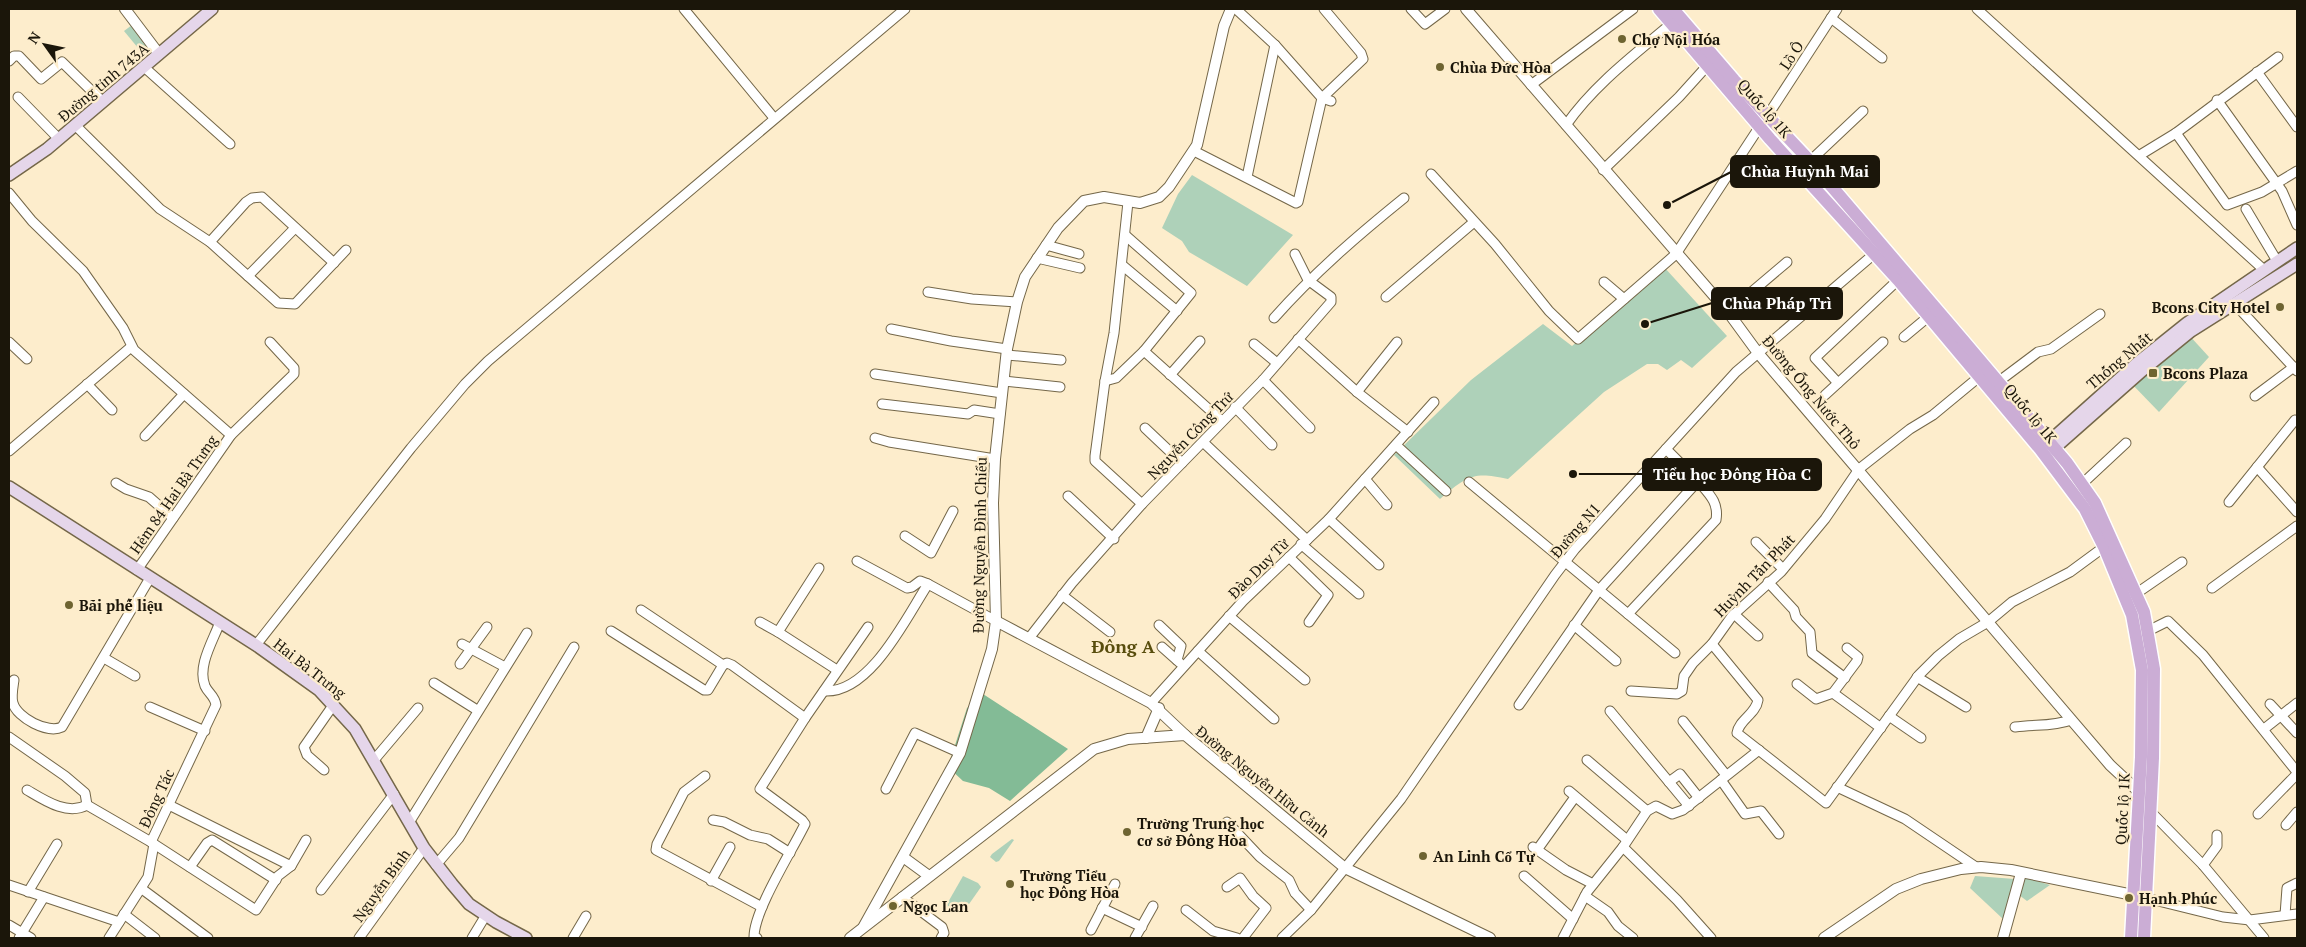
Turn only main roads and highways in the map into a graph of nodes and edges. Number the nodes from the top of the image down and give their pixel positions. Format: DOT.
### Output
graph roads {
  1 [pos="212,9"];
  2 [pos="1659,9"];
  3 [pos="1673,9"];
  4 [pos="1764,121"];
  5 [pos="9,175"];
  6 [pos="2297,248"];
  7 [pos="2277,261"];
  8 [pos="2297,264"];
  9 [pos="2284,272"];
  10 [pos="1957,342"];
  11 [pos="2047,449"];
  12 [pos="9,487"];
  13 [pos="2138,615"];
  14 [pos="2143,634"];
  15 [pos="2140,896"];
  16 [pos="526,938"];
  17 [pos="2131,938"];
  18 [pos="2144,938"];
  1 -- 5 [label="main road, Đường tỉnh 743A"];
  2 -- 4 [label="main road, Quốc lộ 1K"];
  3 -- 4 [label="main road, Quốc lộ 1K"];
  4 -- 10 [label="main road, Quốc lộ 1K"];
  4 -- 10 [label="main road, Quốc lộ 1K"];
  6 -- 7 [label="main road, Thống Nhất"];
  7 -- 9 [label="main road"];
  7 -- 11 [label="main road, Thống Nhất"];
  8 -- 9 [label="main road, Thống Nhất"];
  9 -- 11 [label="main road, Thống Nhất"];
  10 -- 11 [label="main road, Quốc lộ 1K"];
  10 -- 11 [label="main road, Quốc lộ 1K"];
  11 -- 13 [label="main road, Quốc lộ 1K"];
  11 -- 13 [label="main road, Quốc lộ 1K"];
  12 -- 16 [label="main road, Hai Bà Trưng"];
  13 -- 14 [label="main road, Quốc lộ 1K"];
  14 -- 15 [label="main road, Quốc lộ 1K"];
  14 -- 15 [label="main road, Quốc lộ 1K"];
  15 -- 17 [label="main road, Quốc lộ 1K"];
  15 -- 18 [label="main road, Quốc lộ 1K"];
}
